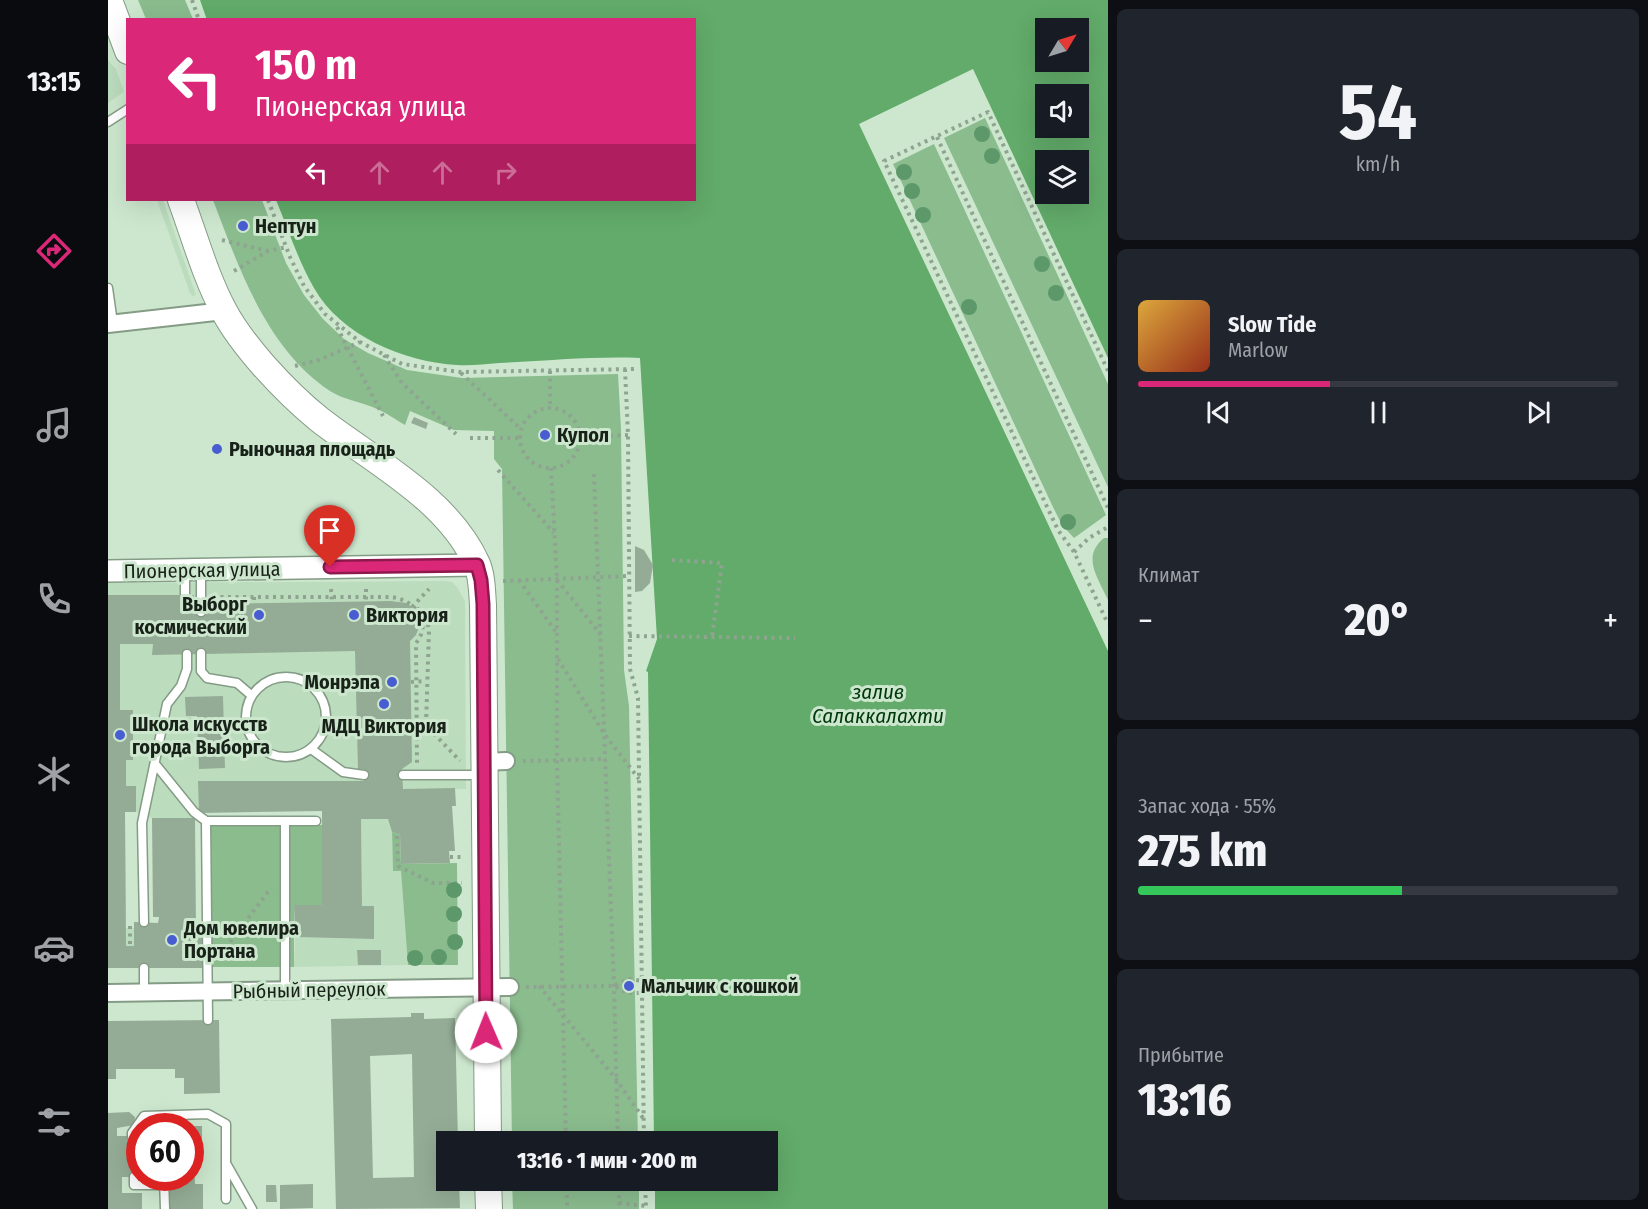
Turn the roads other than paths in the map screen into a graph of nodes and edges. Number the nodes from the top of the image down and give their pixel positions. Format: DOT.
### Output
graph roads {
  1 [pos="109,0"];
  2 [pos="126,46"];
  3 [pos="126,110"];
  4 [pos="108,122"];
  5 [pos="181,201"];
  6 [pos="108,288"];
  7 [pos="224,311"];
  8 [pos="114,323"];
  9 [pos="477,565"];
  10 [pos="193,570"];
  11 [pos="108,571"];
  12 [pos="185,595"];
  13 [pos="201,612"];
  14 [pos="201,653"];
  15 [pos="187,654"];
  16 [pos="252,695"];
  17 [pos="312,749"];
  18 [pos="156,765"];
  19 [pos="484,765"];
  20 [pos="364,775"];
  21 [pos="403,775"];
  22 [pos="206,821"];
  23 [pos="285,821"];
  24 [pos="316,821"];
  25 [pos="144,922"];
  26 [pos="144,968"];
  27 [pos="498,987"];
  28 [pos="285,991"];
  29 [pos="208,992"];
  30 [pos="108,993"];
  31 [pos="144,993"];
  32 [pos="208,1020"];
  33 [pos="204,1114"];
  34 [pos="489,1131"];
  35 [pos="226,1163"];
  36 [pos="164,1191"];
  37 [pos="488,1191"];
  38 [pos="226,1199"];
  39 [pos="165,1209"];
  40 [pos="252,1209"];
  41 [pos="489,1209"];
  1 -- 2 [label="main road"];
  3 -- 4 [label="lane"];
  5 -- 7 [label="main road"];
  6 -- 8 [label="lane"];
  7 -- 8 [label="street"];
  7 -- 9 [label="main road"];
  9 -- 10 [label="street, Пионерская улица"];
  9 -- 19 [label="main road"];
  10 -- 11 [label="street, Пионерская улица"];
  10 -- 12 [label="lane"];
  10 -- 13 [label="lane"];
  14 -- 16 [label="lane"];
  15 -- 18 [label="lane"];
  16 -- 17 [label="lane"];
  16 -- 17 [label="lane"];
  17 -- 20 [label="lane"];
  18 -- 22 [label="lane"];
  18 -- 25 [label="lane"];
  19 -- 21 [label="lane"];
  19 -- 27 [label="main road"];
  22 -- 23 [label="lane"];
  22 -- 29 [label="lane"];
  23 -- 24 [label="lane"];
  23 -- 28 [label="lane"];
  26 -- 31 [label="lane"];
  27 -- 28 [label="street, Рыбный переулок"];
  27 -- 34 [label="main road"];
  28 -- 29 [label="street, Рыбный переулок"];
  29 -- 31 [label="street, Рыбный переулок"];
  29 -- 32 [label="lane"];
  30 -- 31 [label="street, Рыбный переулок"];
  33 -- 35 [label="lane"];
  35 -- 38 [label="lane"];
  35 -- 40 [label="lane"];
  36 -- 39 [label="lane"];
  37 -- 41 [label="main road"];
}
